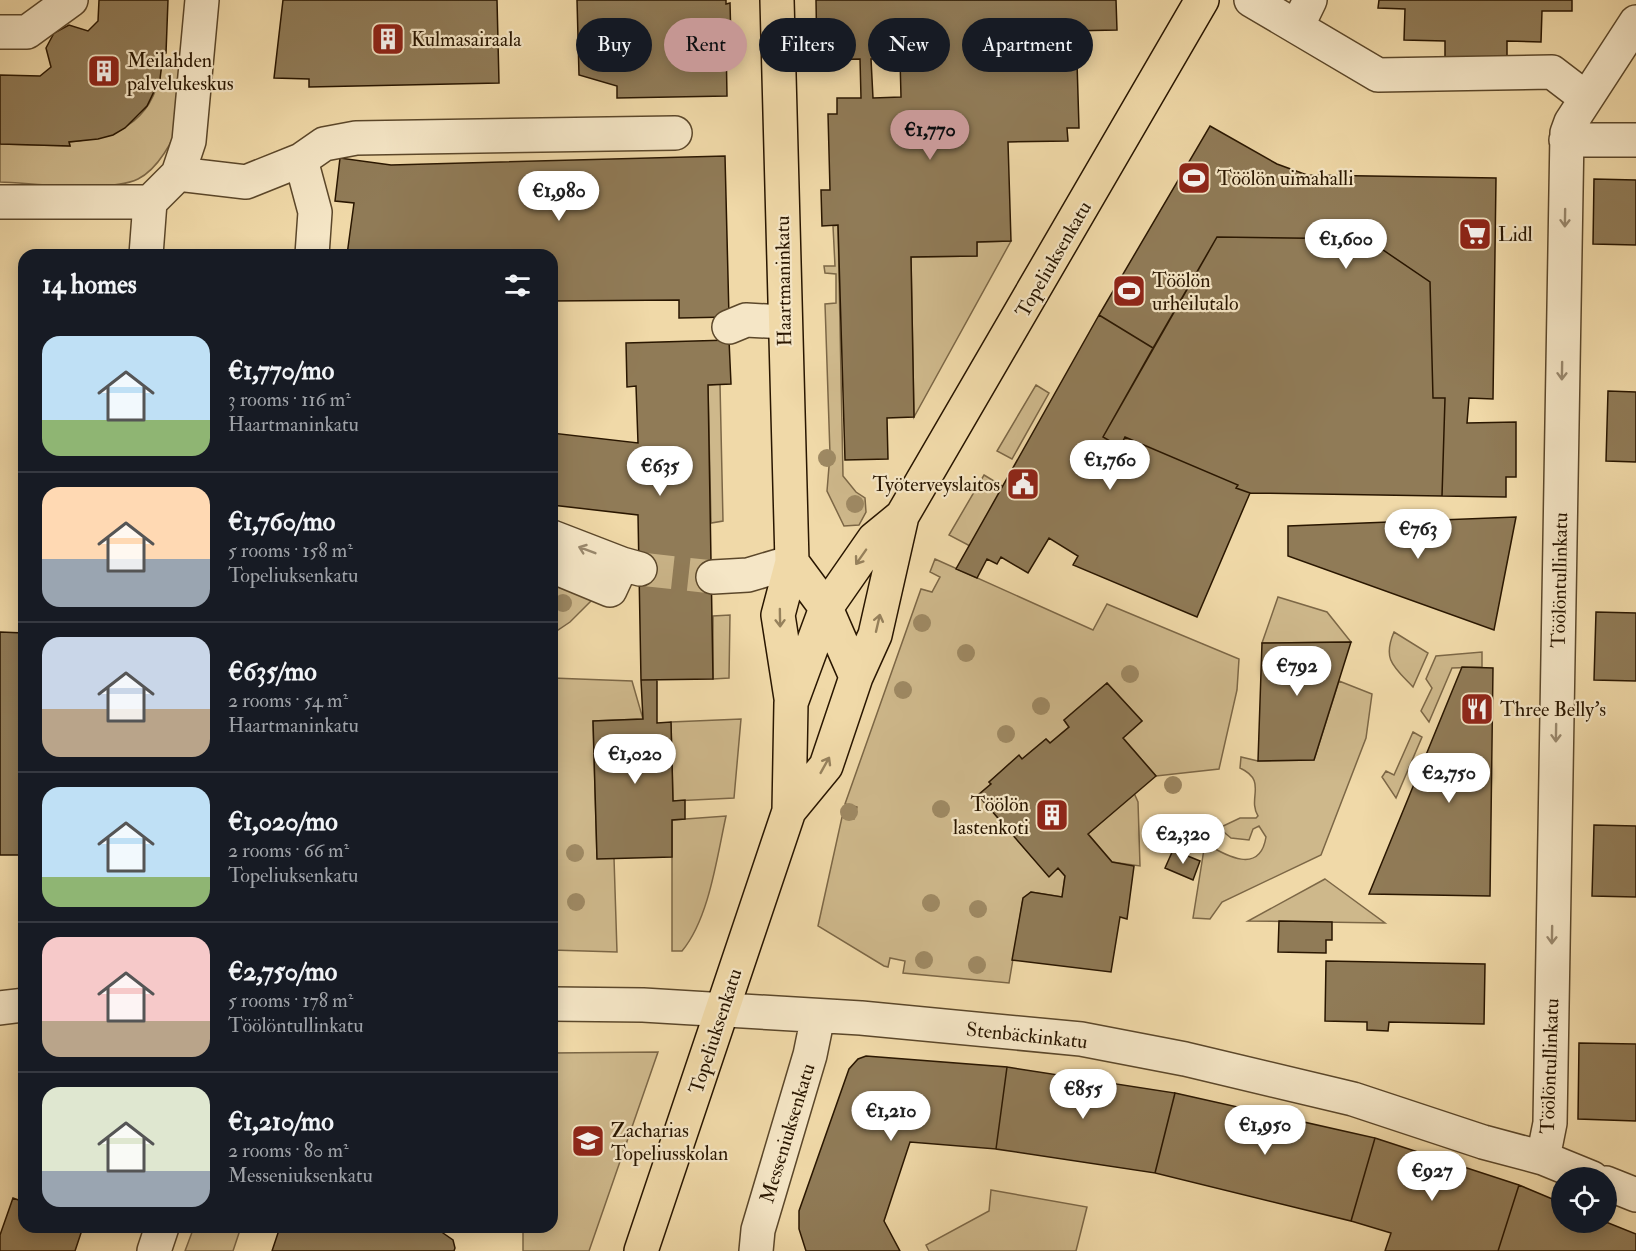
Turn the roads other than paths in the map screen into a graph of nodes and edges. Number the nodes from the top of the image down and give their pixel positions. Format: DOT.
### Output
graph roads {
  1 [pos="71,0"];
  2 [pos="202,0"];
  3 [pos="777,0"];
  4 [pos="1202,0"];
  5 [pos="1251,0"];
  6 [pos="1303,14"];
  7 [pos="1636,22"];
  8 [pos="0,32"];
  9 [pos="1587,98"];
  10 [pos="675,133"];
  11 [pos="1566,140"];
  12 [pos="1636,140"];
  13 [pos="312,152"];
  14 [pos="178,174"];
  15 [pos="0,202"];
  16 [pos="150,202"];
  17 [pos="146,249"];
  18 [pos="312,249"];
  19 [pos="783,322"];
  20 [pos="729,327"];
  21 [pos="902,516"];
  22 [pos="558,540"];
  23 [pos="792,562"];
  24 [pos="558,567"];
  25 [pos="713,577"];
  26 [pos="826,608"];
  27 [pos="856,677"];
  28 [pos="791,703"];
  29 [pos="789,810"];
  30 [pos="558,1004"];
  31 [pos="18,1006"];
  32 [pos="0,1008"];
  33 [pos="723,1010"];
  34 [pos="818,1016"];
  35 [pos="1543,1158"];
  36 [pos="1565,1167"];
  37 [pos="1617,1187"];
  38 [pos="1636,1195"];
  39 [pos="160,1233"];
  40 [pos="154,1251"];
  41 [pos="641,1251"];
  42 [pos="756,1251"];
  1 -- 8 [label="street"];
  2 -- 14 [label="street"];
  3 -- 19 [label="main road, Haartmaninkatu"];
  4 -- 21 [label="main road, Topeliuksenkatu"];
  5 -- 6 [label="street"];
  6 -- 9 [label="street"];
  7 -- 9 [label="street, Töölöntullinkatu"];
  9 -- 11 [label="street, Töölöntullinkatu"];
  10 -- 13 [label="street"];
  11 -- 12 [label="street"];
  11 -- 35 [label="street, Töölöntullinkatu, one-way"];
  13 -- 14 [label="street"];
  13 -- 18 [label="street"];
  14 -- 16 [label="street"];
  15 -- 16 [label="street"];
  16 -- 17 [label="street"];
  19 -- 20 [label="street"];
  19 -- 23 [label="main road, Haartmaninkatu"];
  21 -- 26 [label="main road, Topeliuksenkatu, one-way"];
  27 -- 21 [label="main road, Topeliuksenkatu, one-way"];
  24 -- 22 [label="street, one-way"];
  23 -- 25 [label="street"];
  23 -- 26 [label="main road"];
  23 -- 28 [label="main road, Haartmaninkatu, one-way"];
  26 -- 27 [label="main road"];
  26 -- 28 [label="main road, Topeliuksenkatu"];
  29 -- 27 [label="main road, Topeliuksenkatu, one-way"];
  28 -- 29 [label="main road, Topeliuksenkatu"];
  29 -- 33 [label="main road, Topeliuksenkatu"];
  30 -- 33 [label="street, Stenbäckinkatu"];
  31 -- 32 [label="street"];
  33 -- 34 [label="street, Stenbäckinkatu"];
  33 -- 41 [label="main road, Topeliuksenkatu"];
  34 -- 35 [label="street, Stenbäckinkatu"];
  34 -- 42 [label="street, Messeniuksenkatu"];
  35 -- 36 [label="street, Stenbäckinkatu"];
  37 -- 38 [label="street"];
  39 -- 40 [label="street"];
}
